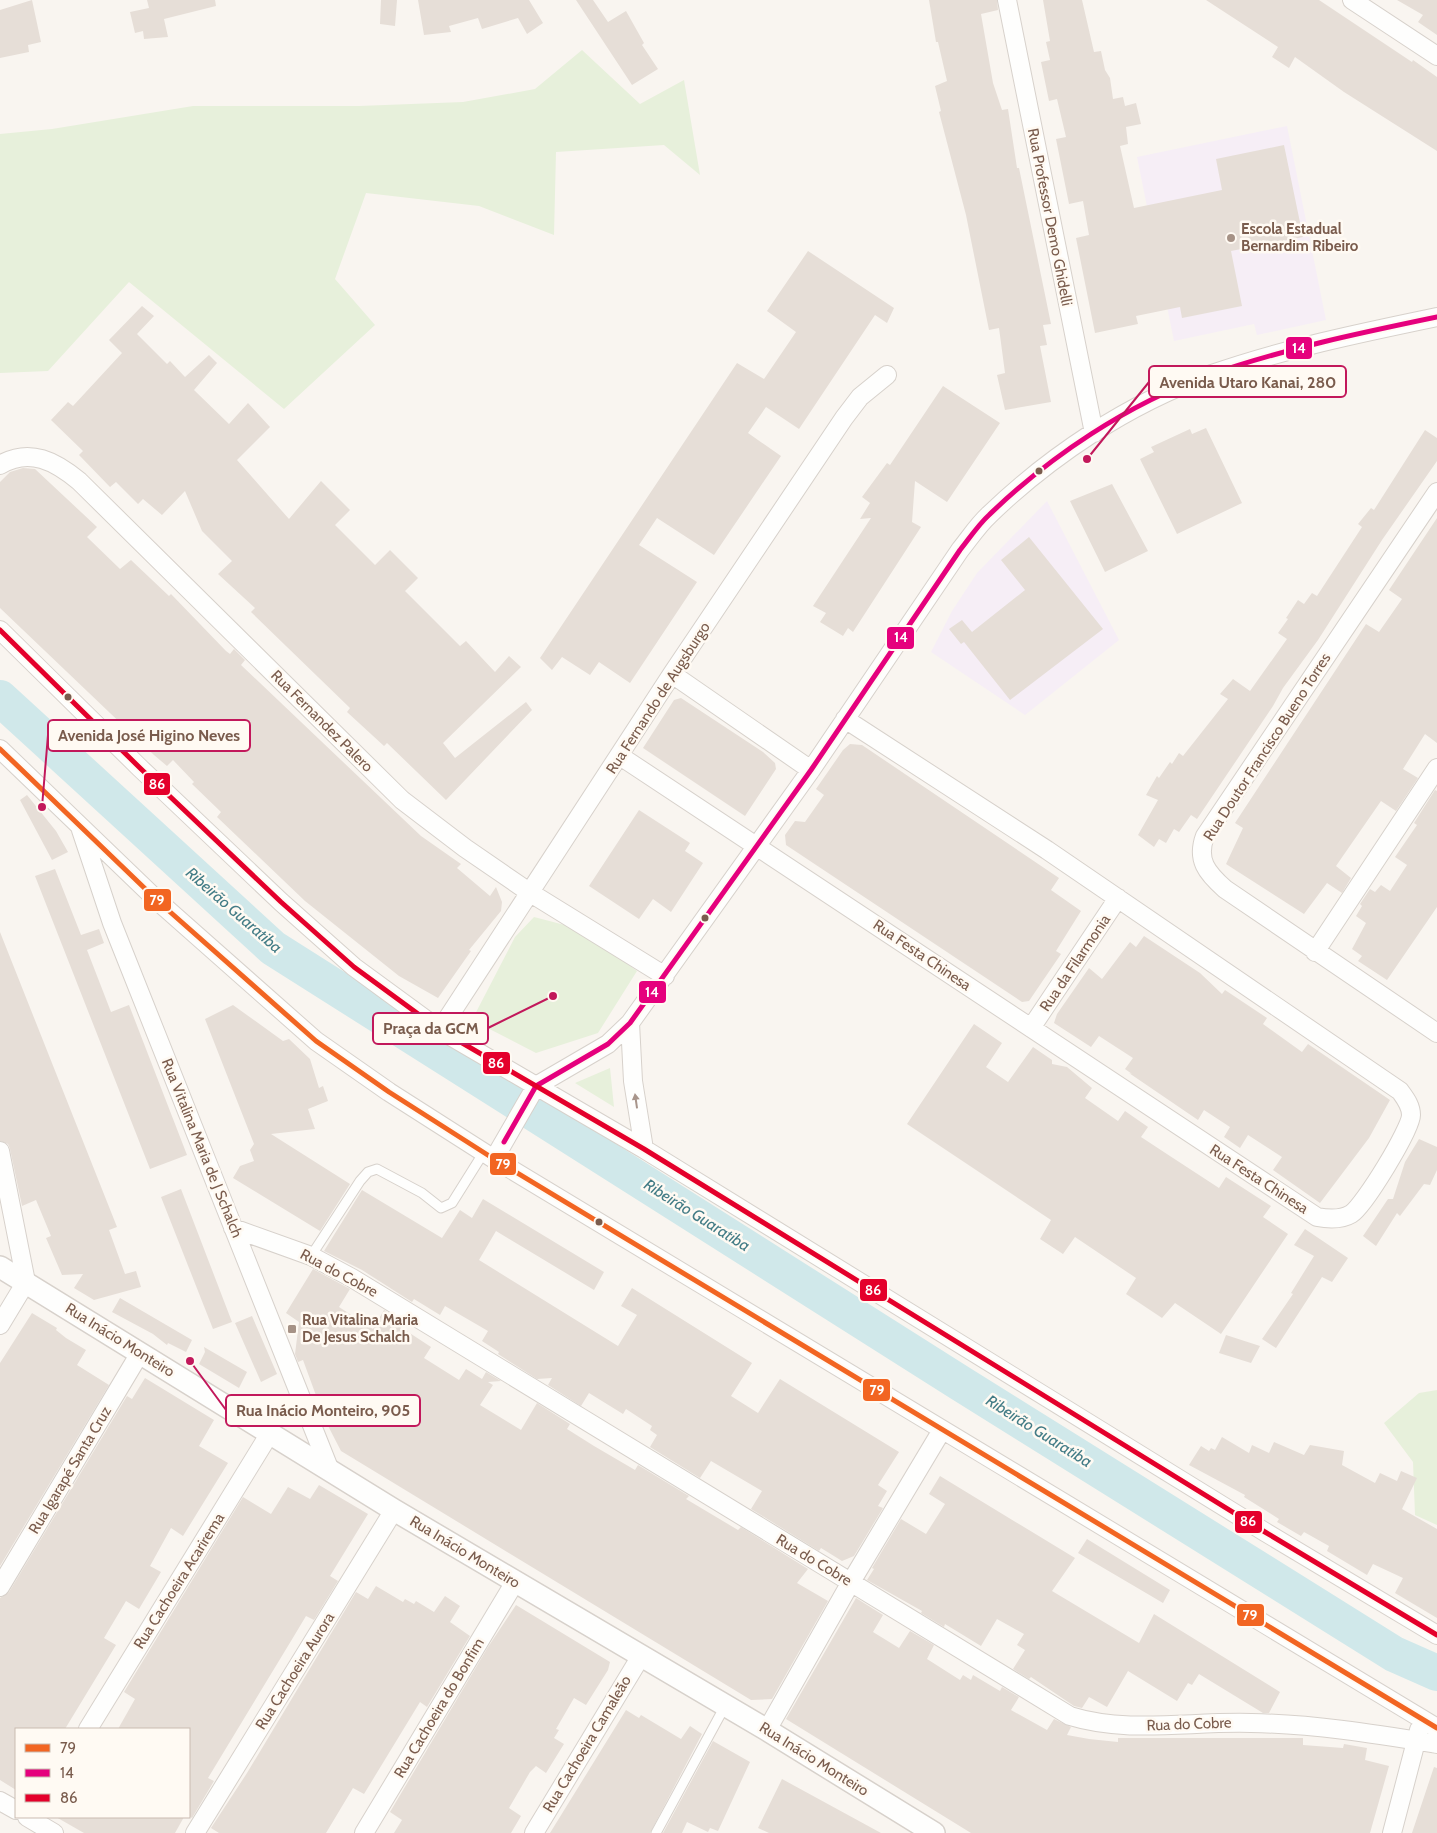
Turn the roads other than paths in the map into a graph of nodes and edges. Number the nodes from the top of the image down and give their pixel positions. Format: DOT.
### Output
graph roads {
  1 [pos="1006,0"];
  2 [pos="1352,0"];
  3 [pos="1437,56"];
  4 [pos="1437,317"];
  5 [pos="887,375"];
  6 [pos="1094,433"];
  7 [pos="0,465"];
  8 [pos="1437,492"];
  9 [pos="0,630"];
  10 [pos="672,674"];
  11 [pos="845,719"];
  12 [pos="0,749"];
  13 [pos="620,756"];
  14 [pos="1437,768"];
  15 [pos="811,770"];
  16 [pos="79,826"];
  17 [pos="757,846"];
  18 [pos="529,892"];
  19 [pos="1118,898"];
  20 [pos="1315,952"];
  21 [pos="666,976"];
  22 [pos="630,1024"];
  23 [pos="1031,1028"];
  24 [pos="440,1030"];
  25 [pos="1437,1032"];
  26 [pos="536,1086"];
  27 [pos="644,1149"];
  28 [pos="0,1151"];
  29 [pos="489,1156"];
  30 [pos="234,1228"];
  31 [pos="311,1256"];
  32 [pos="0,1267"];
  33 [pos="26,1282"];
  34 [pos="0,1324"];
  35 [pos="140,1353"];
  36 [pos="942,1430"];
  37 [pos="270,1434"];
  38 [pos="329,1468"];
  39 [pos="394,1510"];
  40 [pos="515,1582"];
  41 [pos="851,1582"];
  42 [pos="0,1587"];
  43 [pos="1437,1635"];
  44 [pos="641,1656"];
  45 [pos="725,1705"];
  46 [pos="1429,1724"];
  47 [pos="89,1728"];
  48 [pos="767,1730"];
  49 [pos="1417,1741"];
  50 [pos="1437,1744"];
  51 [pos="0,1801"];
  52 [pos="15,1809"];
  53 [pos="31,1818"];
  54 [pos="54,1833"];
  55 [pos="195,1833"];
  56 [pos="364,1833"];
  57 [pos="534,1833"];
  58 [pos="656,1833"];
  59 [pos="934,1833"];
  60 [pos="1392,1833"];
  1 -- 6 [label="street, Rua Professor Demo Ghidelli"];
  2 -- 3 [label="street"];
  4 -- 6 [label="street"];
  5 -- 10 [label="street, Rua Fernando de Augsburgo"];
  6 -- 11 [label="street"];
  7 -- 18 [label="street, Rua Fernandez Palero"];
  8 -- 20 [label="street, Rua Doutor Francisco Bueno Torres"];
  9 -- 24 [label="street"];
  10 -- 13 [label="street, Rua Fernando de Augsburgo"];
  10 -- 15 [label="street"];
  11 -- 15 [label="street"];
  11 -- 19 [label="street, Rua Festa Chinesa"];
  12 -- 16 [label="street"];
  13 -- 17 [label="street, Rua Festa Chinesa"];
  13 -- 18 [label="street, Rua Fernando de Augsburgo"];
  14 -- 20 [label="street"];
  15 -- 17 [label="street"];
  16 -- 29 [label="street"];
  16 -- 30 [label="street, Rua Vitalina Maria de J Schalch"];
  17 -- 21 [label="street"];
  17 -- 23 [label="street, Rua Festa Chinesa"];
  18 -- 21 [label="street, Rua Fernandez Palero"];
  18 -- 24 [label="street, Rua Fernando de Augsburgo"];
  19 -- 23 [label="street, Rua da Filarmonia"];
  19 -- 23 [label="street, Rua Festa Chinesa"];
  20 -- 25 [label="street, Rua Doutor Francisco Bueno Torres"];
  21 -- 22 [label="street"];
  22 -- 26 [label="street"];
  27 -- 22 [label="street, one-way"];
  24 -- 26 [label="street"];
  26 -- 27 [label="street"];
  26 -- 29 [label="street"];
  27 -- 43 [label="street"];
  28 -- 33 [label="street"];
  29 -- 31 [label="lane"];
  29 -- 36 [label="street"];
  30 -- 31 [label="street, Rua do Cobre"];
  30 -- 38 [label="street, Rua Vitalina Maria de J Schalch"];
  31 -- 41 [label="street, Rua do Cobre"];
  32 -- 33 [label="street, Rua Inácio Monteiro"];
  33 -- 34 [label="street"];
  33 -- 35 [label="street, Rua Inácio Monteiro"];
  35 -- 37 [label="street, Rua Inácio Monteiro"];
  35 -- 42 [label="street, Rua Igarapé Santa Cruz"];
  36 -- 41 [label="street"];
  36 -- 46 [label="street"];
  37 -- 38 [label="street, Rua Inácio Monteiro"];
  37 -- 47 [label="street, Rua Cachoeira Acarirema"];
  38 -- 39 [label="street, Rua Inácio Monteiro"];
  39 -- 40 [label="street, Rua Inácio Monteiro"];
  39 -- 55 [label="street, Rua Cachoeira Aurora"];
  40 -- 44 [label="street, Rua Inácio Monteiro"];
  40 -- 56 [label="street, Rua Cachoeira do Bonfim"];
  41 -- 48 [label="street"];
  41 -- 49 [label="street, Rua do Cobre"];
  44 -- 45 [label="street, Rua Inácio Monteiro"];
  44 -- 57 [label="street, Rua Cachoeira Camaleão"];
  45 -- 48 [label="street, Rua Inácio Monteiro"];
  45 -- 58 [label="lane"];
  46 -- 49 [label="street"];
  48 -- 59 [label="street, Rua Inácio Monteiro"];
  49 -- 50 [label="street, Rua do Cobre"];
  49 -- 60 [label="street"];
  51 -- 52 [label="street"];
  53 -- 54 [label="street"];
}
